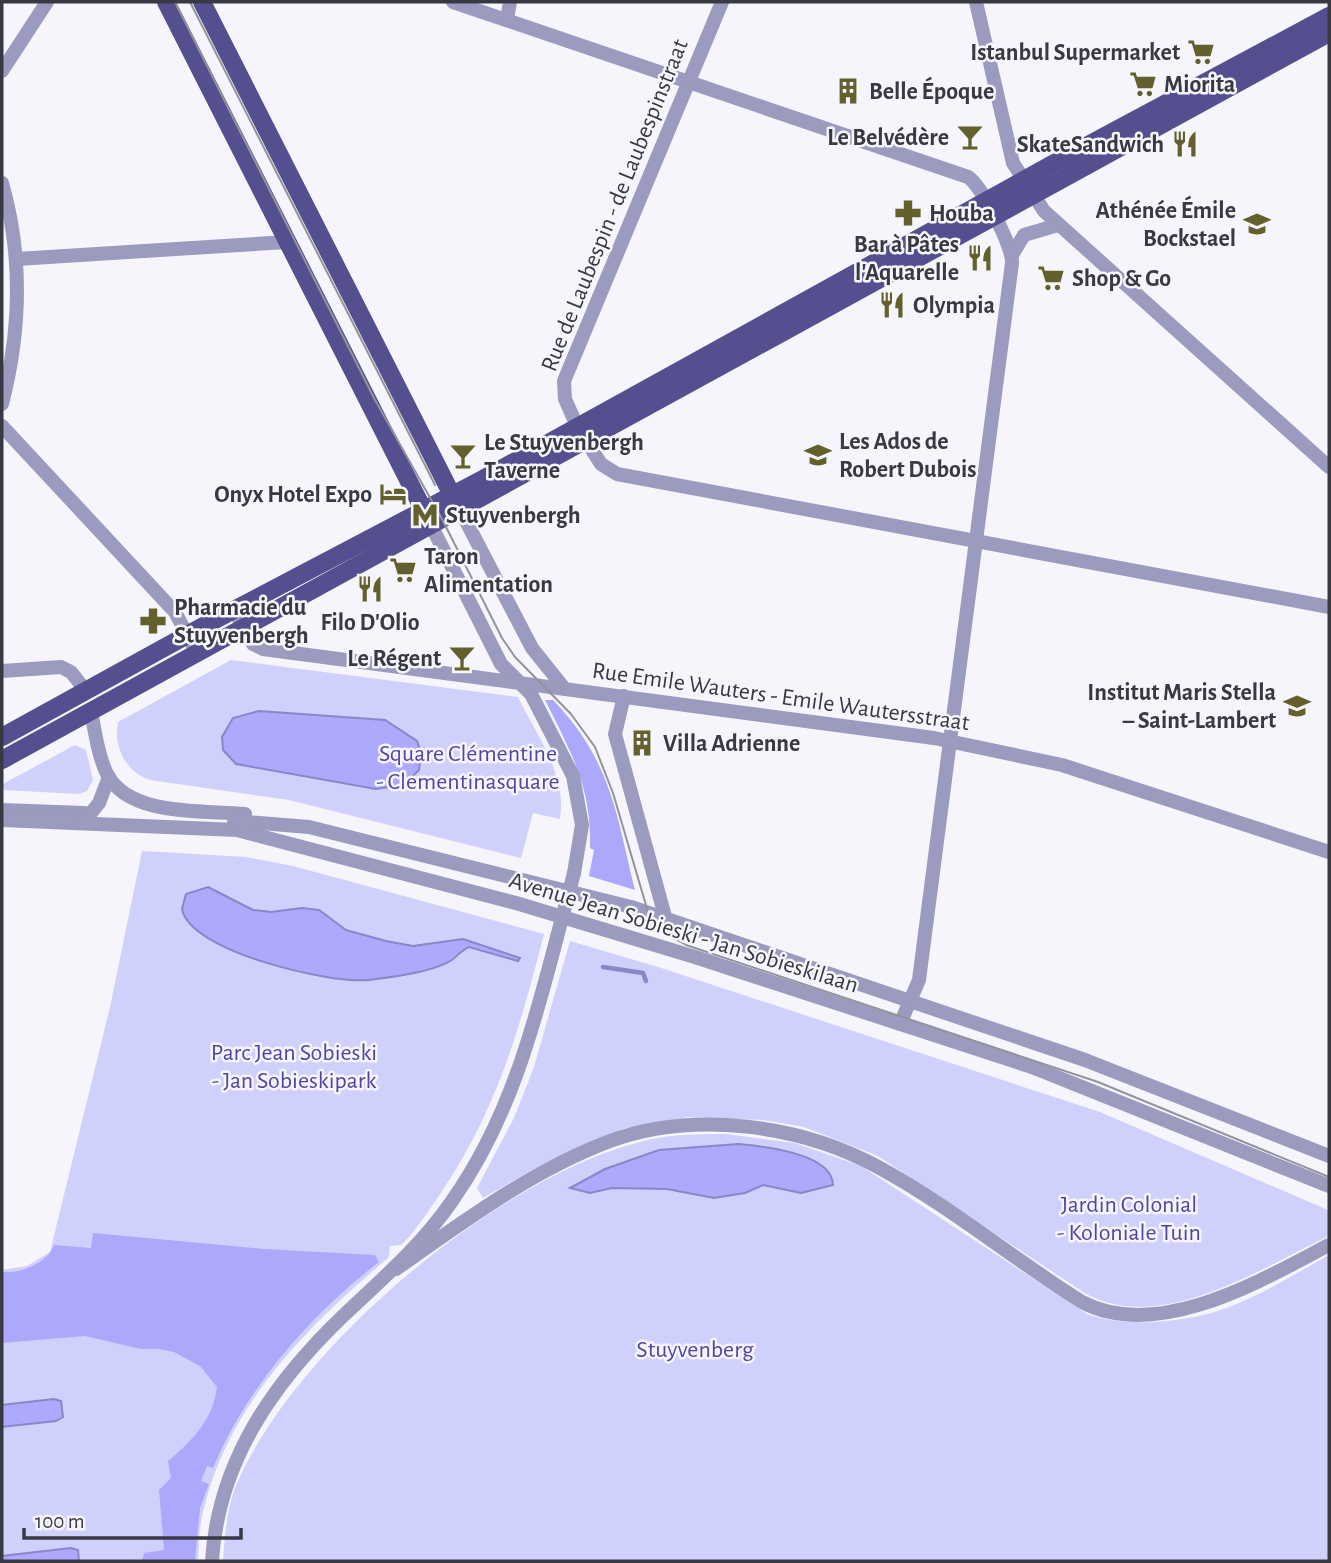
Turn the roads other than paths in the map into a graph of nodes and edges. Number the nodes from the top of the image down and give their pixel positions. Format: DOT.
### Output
graph roads {
  1 [pos="47,2"];
  2 [pos="166,2"];
  3 [pos="202,2"];
  4 [pos="453,2"];
  5 [pos="510,2"];
  6 [pos="722,2"];
  7 [pos="976,2"];
  8 [pos="1329,16"];
  9 [pos="507,19"];
  10 [pos="1329,33"];
  11 [pos="2,71"];
  12 [pos="687,82"];
  13 [pos="1023,180"];
  14 [pos="2,183"];
  15 [pos="1033,196"];
  16 [pos="990,209"];
  17 [pos="1058,225"];
  18 [pos="287,242"];
  19 [pos="1012,255"];
  20 [pos="17,259"];
  21 [pos="2,404"];
  22 [pos="2,426"];
  23 [pos="581,433"];
  24 [pos="1329,467"];
  25 [pos="456,502"];
  26 [pos="422,509"];
  27 [pos="431,525"];
  28 [pos="975,541"];
  29 [pos="1329,607"];
  30 [pos="234,610"];
  31 [pos="244,627"];
  32 [pos="188,635"];
  33 [pos="197,653"];
  34 [pos="2,671"];
  35 [pos="523,684"];
  36 [pos="564,688"];
  37 [pos="86,691"];
  38 [pos="624,696"];
  39 [pos="90,711"];
  40 [pos="2,737"];
  41 [pos="951,742"];
  42 [pos="2,760"];
  43 [pos="109,777"];
  44 [pos="2,810"];
  45 [pos="87,818"];
  46 [pos="2,820"];
  47 [pos="298,826"];
  48 [pos="1329,852"];
  49 [pos="666,920"];
  50 [pos="910,1001"];
  51 [pos="900,1024"];
  52 [pos="1329,1156"];
  53 [pos="1329,1186"];
  54 [pos="1329,1245"];
  55 [pos="396,1269"];
  56 [pos="212,1561"];
  1 -- 11 [label="street"];
  2 -- 18 [label="main road"];
  3 -- 25 [label="main road"];
  4 -- 9 [label="street"];
  5 -- 9 [label="street"];
  6 -- 12 [label="street, Rue de Laubespin - de Laubespinstraat"];
  7 -- 13 [label="street"];
  8 -- 13 [label="main road"];
  9 -- 12 [label="street"];
  10 -- 15 [label="main road"];
  12 -- 16 [label="street"];
  12 -- 23 [label="street, Rue de Laubespin - de Laubespinstraat"];
  13 -- 15 [label="street"];
  13 -- 16 [label="main road"];
  14 -- 20 [label="street"];
  15 -- 16 [label="main road"];
  15 -- 17 [label="street"];
  16 -- 19 [label="street"];
  16 -- 23 [label="main road"];
  17 -- 19 [label="street"];
  17 -- 24 [label="street"];
  18 -- 20 [label="street"];
  18 -- 26 [label="main road"];
  19 -- 28 [label="street"];
  20 -- 21 [label="street"];
  22 -- 32 [label="street"];
  23 -- 25 [label="main road"];
  23 -- 28 [label="street, Rue de Laubespin - de Laubespinstraat"];
  25 -- 26 [label="main road"];
  25 -- 27 [label="main road"];
  25 -- 36 [label="street"];
  26 -- 27 [label="main road"];
  26 -- 30 [label="main road"];
  27 -- 31 [label="main road"];
  27 -- 35 [label="street"];
  28 -- 29 [label="street, Rue de Laubespin - de Laubespinstraat"];
  28 -- 41 [label="street"];
  30 -- 31 [label="street, Rue Emile Wauters - Emile Wautersstraat"];
  30 -- 32 [label="main road"];
  31 -- 33 [label="main road"];
  31 -- 35 [label="street, Rue Emile Wauters - Emile Wautersstraat"];
  32 -- 33 [label="street"];
  32 -- 37 [label="main road"];
  33 -- 39 [label="main road"];
  34 -- 37 [label="street"];
  35 -- 36 [label="street, Rue Emile Wauters - Emile Wautersstraat"];
  35 -- 55 [label="street, bridge"];
  36 -- 38 [label="street, Rue Emile Wauters - Emile Wautersstraat"];
  37 -- 40 [label="main road"];
  38 -- 41 [label="street, Rue Emile Wauters - Emile Wautersstraat"];
  38 -- 49 [label="street"];
  39 -- 42 [label="main road"];
  39 -- 43 [label="street"];
  41 -- 48 [label="street, Rue Emile Wauters - Emile Wautersstraat"];
  41 -- 50 [label="street"];
  43 -- 45 [label="street"];
  43 -- 47 [label="street"];
  44 -- 45 [label="street, Avenue Jean Sobieski - Jan Sobieskilaan"];
  45 -- 46 [label="street, Avenue Jean Sobieski - Jan Sobieskilaan"];
  45 -- 47 [label="street, Avenue Jean Sobieski - Jan Sobieskilaan"];
  45 -- 51 [label="street, Avenue Jean Sobieski - Jan Sobieskilaan"];
  47 -- 49 [label="street, Avenue Jean Sobieski - Jan Sobieskilaan"];
  49 -- 50 [label="street, Avenue Jean Sobieski - Jan Sobieskilaan"];
  50 -- 51 [label="street"];
  50 -- 52 [label="street, Avenue Jean Sobieski - Jan Sobieskilaan"];
  51 -- 53 [label="street, Avenue Jean Sobieski - Jan Sobieskilaan"];
  54 -- 55 [label="street"];
  55 -- 56 [label="street"];
}
